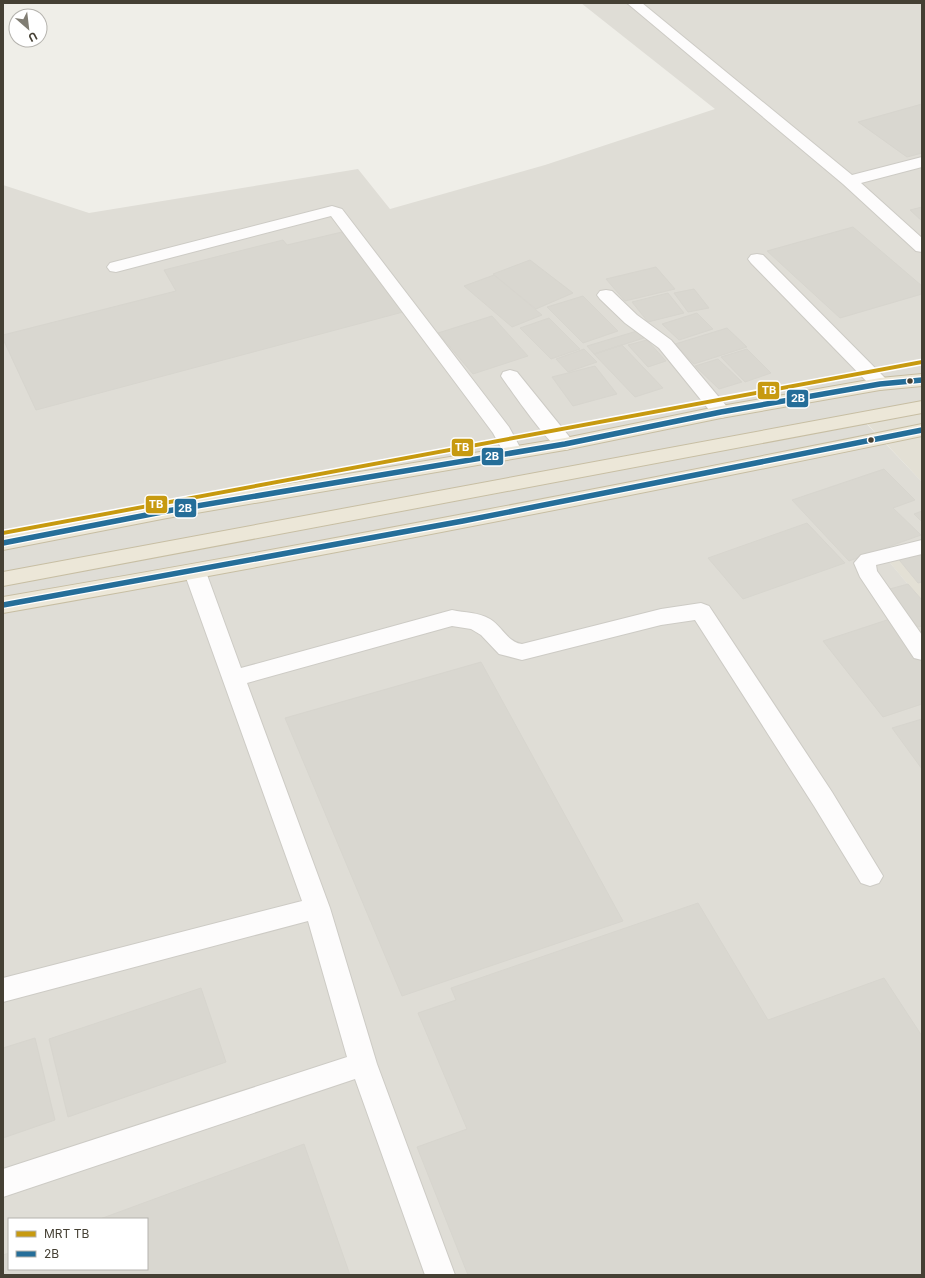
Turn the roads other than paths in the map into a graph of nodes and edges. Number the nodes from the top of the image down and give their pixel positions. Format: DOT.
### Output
graph roads {
  1 [pos="634,3"];
  2 [pos="922,162"];
  3 [pos="849,182"];
  4 [pos="922,247"];
  5 [pos="757,259"];
  6 [pos="116,267"];
  7 [pos="606,295"];
  8 [pos="510,376"];
  9 [pos="922,380"];
  10 [pos="880,384"];
  11 [pos="922,407"];
  12 [pos="721,412"];
  13 [pos="920,433"];
  14 [pos="565,444"];
  15 [pos="512,451"];
  16 [pos="3,543"];
  17 [pos="922,547"];
  18 [pos="195,572"];
  19 [pos="3,579"];
  20 [pos="3,605"];
  21 [pos="922,652"];
  22 [pos="233,679"];
  23 [pos="870,876"];
  24 [pos="316,908"];
  25 [pos="3,990"];
  26 [pos="363,1064"];
  27 [pos="3,1183"];
  28 [pos="440,1275"];
  1 -- 3 [label="street"];
  2 -- 3 [label="street"];
  3 -- 4 [label="street"];
  5 -- 10 [label="street"];
  6 -- 15 [label="street"];
  7 -- 12 [label="street"];
  8 -- 14 [label="street"];
  9 -- 10 [label="highway"];
  10 -- 12 [label="highway"];
  11 -- 19 [label="highway"];
  12 -- 14 [label="highway"];
  13 -- 18 [label="highway"];
  14 -- 15 [label="highway"];
  15 -- 16 [label="highway"];
  17 -- 21 [label="street"];
  18 -- 20 [label="highway"];
  18 -- 22 [label="street"];
  22 -- 23 [label="street"];
  22 -- 24 [label="street"];
  24 -- 25 [label="street"];
  24 -- 26 [label="street"];
  26 -- 27 [label="street"];
  26 -- 28 [label="street"];
}
